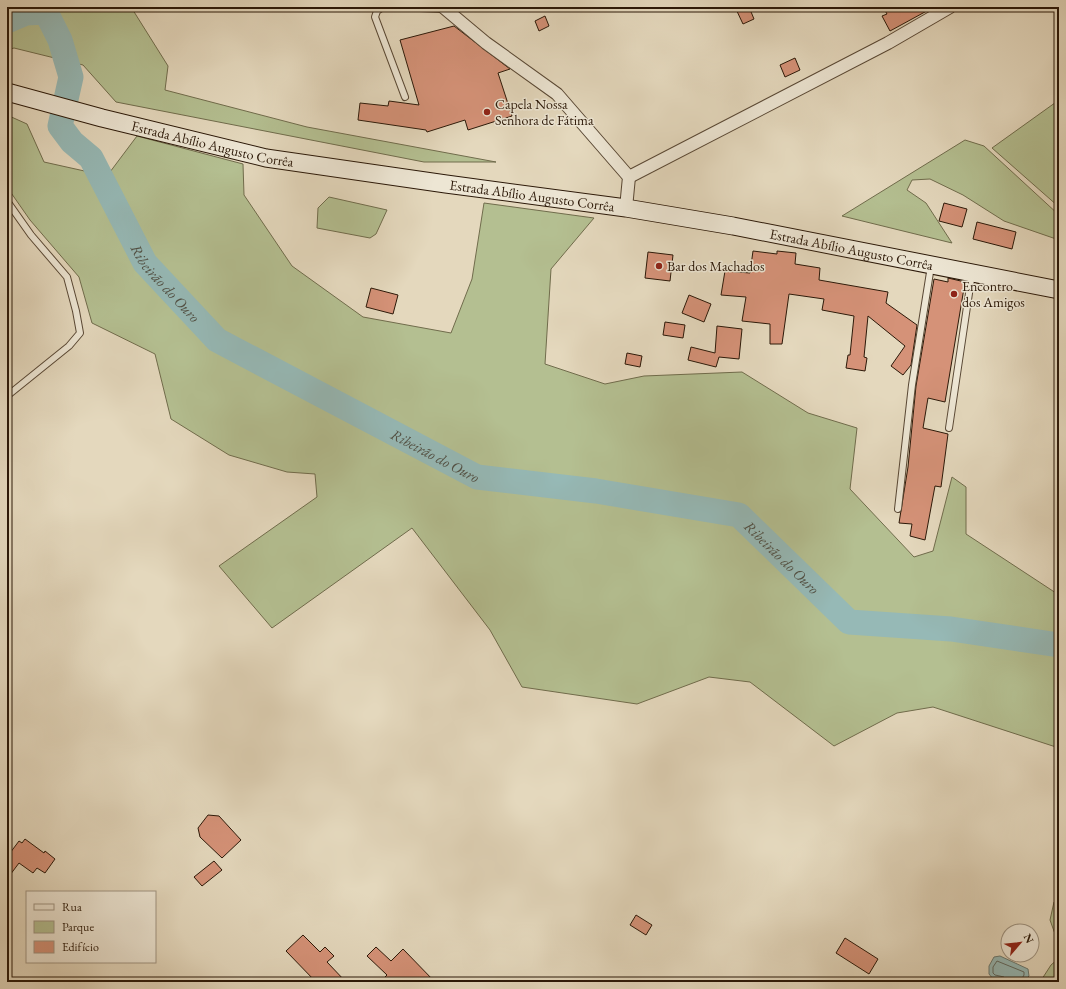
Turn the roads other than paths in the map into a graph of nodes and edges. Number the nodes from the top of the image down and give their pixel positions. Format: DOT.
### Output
graph roads {
  1 [pos="383,7"];
  2 [pos="395,7"];
  3 [pos="950,7"];
  4 [pos="445,8"];
  5 [pos="14,94"];
  6 [pos="405,97"];
  7 [pos="629,177"];
  8 [pos="7,201"];
  9 [pos="626,208"];
  10 [pos="932,265"];
  11 [pos="972,273"];
  12 [pos="1058,294"];
  13 [pos="7,396"];
  14 [pos="949,428"];
  15 [pos="898,509"];
  1 -- 6 [label="lane"];
  2 -- 4 [label="lane"];
  3 -- 7 [label="street"];
  4 -- 7 [label="street"];
  5 -- 9 [label="main road, Estrada Abílio Augusto Corrêa"];
  7 -- 9 [label="street"];
  8 -- 13 [label="lane"];
  9 -- 10 [label="main road, Estrada Abílio Augusto Corrêa"];
  10 -- 11 [label="main road, Estrada Abílio Augusto Corrêa"];
  10 -- 15 [label="lane"];
  11 -- 12 [label="main road, Estrada Abílio Augusto Corrêa"];
  11 -- 14 [label="lane"];
}
